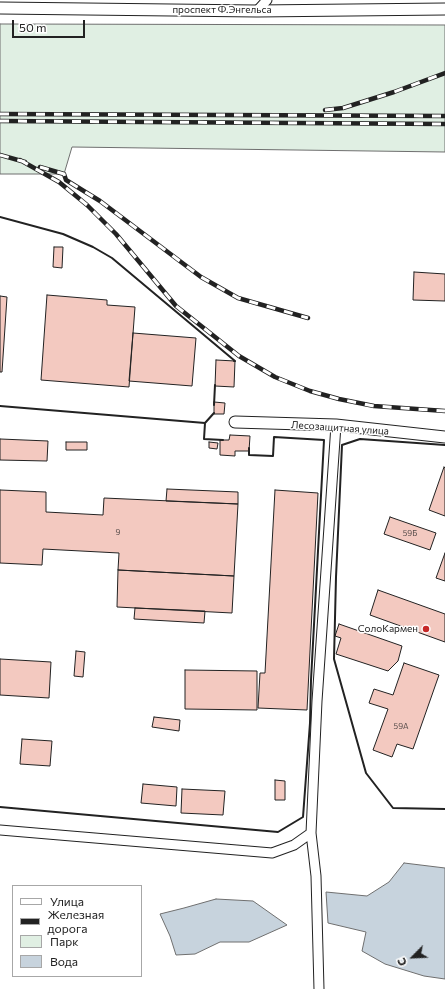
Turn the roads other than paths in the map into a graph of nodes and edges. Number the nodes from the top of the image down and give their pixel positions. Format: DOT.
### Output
graph roads {
  1 [pos="267,0"];
  2 [pos="0,8"];
  3 [pos="445,9"];
  4 [pos="257,11"];
  5 [pos="235,422"];
  6 [pos="336,425"];
  7 [pos="445,437"];
  8 [pos="0,830"];
  9 [pos="311,834"];
  10 [pos="319,989"];
  1 -- 4 [label="street"];
  2 -- 4 [label="street, проспект Ф.Энгельса"];
  3 -- 4 [label="street, проспект Ф.Энгельса"];
  5 -- 6 [label="street, Лесозащитная улица"];
  6 -- 7 [label="street, Лесозащитная улица"];
  6 -- 9 [label="street"];
  8 -- 9 [label="street"];
  9 -- 10 [label="street"];
}
